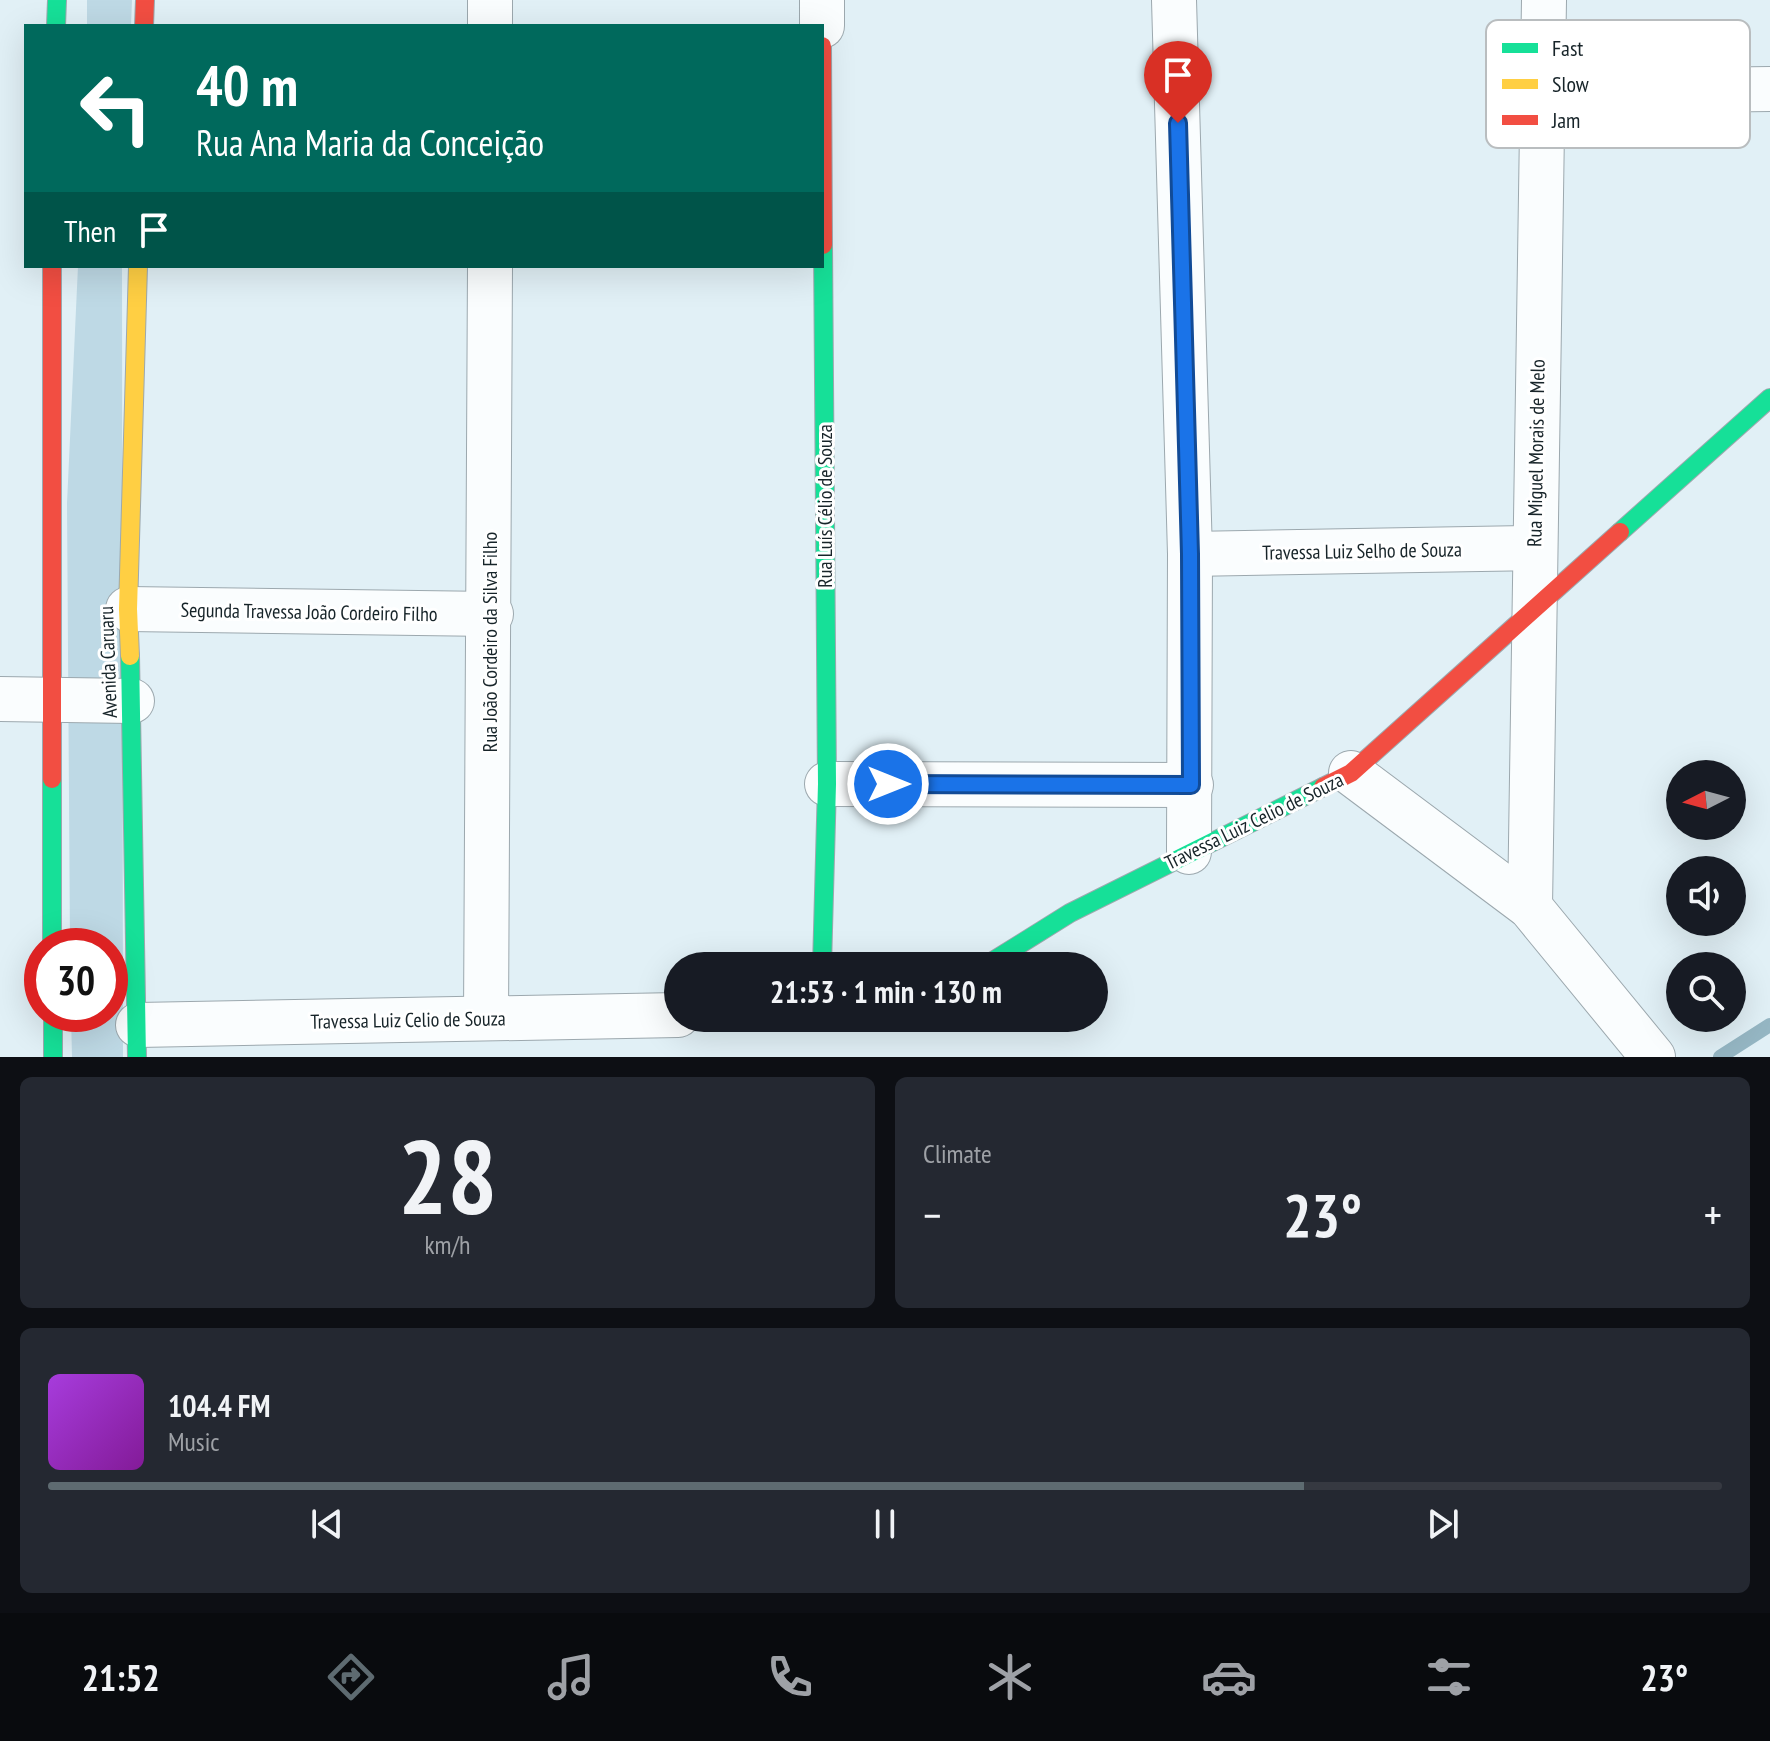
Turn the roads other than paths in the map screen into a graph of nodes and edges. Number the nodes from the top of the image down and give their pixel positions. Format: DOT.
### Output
graph roads {
  1 [pos="57,0"];
  2 [pos="145,0"];
  3 [pos="490,0"];
  4 [pos="822,0"];
  5 [pos="1174,0"];
  6 [pos="1544,0"];
  7 [pos="1544,20"];
  8 [pos="56,24"];
  9 [pos="144,24"];
  10 [pos="490,24"];
  11 [pos="822,24"];
  12 [pos="1750,89"];
  13 [pos="1770,89"];
  14 [pos="1544,148"];
  15 [pos="52,268"];
  16 [pos="138,268"];
  17 [pos="490,268"];
  18 [pos="824,268"];
  19 [pos="1770,398"];
  20 [pos="1533,548"];
  21 [pos="1190,554"];
  22 [pos="128,609"];
  23 [pos="1533,609"];
  24 [pos="491,614"];
  25 [pos="0,699"];
  26 [pos="49,701"];
  27 [pos="132,701"];
  28 [pos="1351,773"];
  29 [pos="827,784"];
  30 [pos="1191,785"];
  31 [pos="1189,852"];
  32 [pos="1530,907"];
  33 [pos="52,928"];
  34 [pos="822,952"];
  35 [pos="1007,952"];
  36 [pos="664,1015"];
  37 [pos="486,1018"];
  38 [pos="53,1032"];
  39 [pos="138,1041"];
  40 [pos="53,1057"];
  41 [pos="1653,1057"];
  1 -- 8 [label="street"];
  2 -- 9 [label="street"];
  3 -- 10 [label="street"];
  4 -- 11 [label="street"];
  5 -- 21 [label="street"];
  6 -- 7 [label="street, Rua Miguel Morais de Melo"];
  12 -- 13 [label="street"];
  14 -- 20 [label="street, Rua Miguel Morais de Melo"];
  15 -- 26 [label="street"];
  16 -- 22 [label="street, Avenida Caruaru"];
  17 -- 24 [label="street, Rua João Cordeiro da Silva Filho"];
  18 -- 29 [label="street, Rua Luís Célio de Souza"];
  19 -- 23 [label="street, Travessa Luiz Celio de Souza"];
  20 -- 21 [label="street, Travessa Luiz Selho de Souza"];
  20 -- 23 [label="street, Rua Miguel Morais de Melo"];
  21 -- 30 [label="street"];
  22 -- 24 [label="street, Segunda Travessa João Cordeiro Filho"];
  22 -- 27 [label="street, Avenida Caruaru"];
  23 -- 28 [label="street, Travessa Luiz Celio de Souza"];
  23 -- 32 [label="street, Rua Miguel Morais de Melo"];
  24 -- 37 [label="street, Rua João Cordeiro da Silva Filho"];
  25 -- 26 [label="street"];
  26 -- 27 [label="street"];
  26 -- 33 [label="street"];
  27 -- 39 [label="street, Avenida Caruaru"];
  28 -- 31 [label="street, Travessa Luiz Celio de Souza"];
  28 -- 32 [label="street"];
  29 -- 30 [label="street"];
  29 -- 34 [label="street, Rua Luís Célio de Souza"];
  30 -- 31 [label="street"];
  31 -- 35 [label="street, Travessa Luiz Celio de Souza"];
  32 -- 41 [label="street"];
  36 -- 37 [label="street, Travessa Luiz Celio de Souza"];
  37 -- 39 [label="street, Travessa Luiz Celio de Souza"];
  38 -- 40 [label="street"];
}
